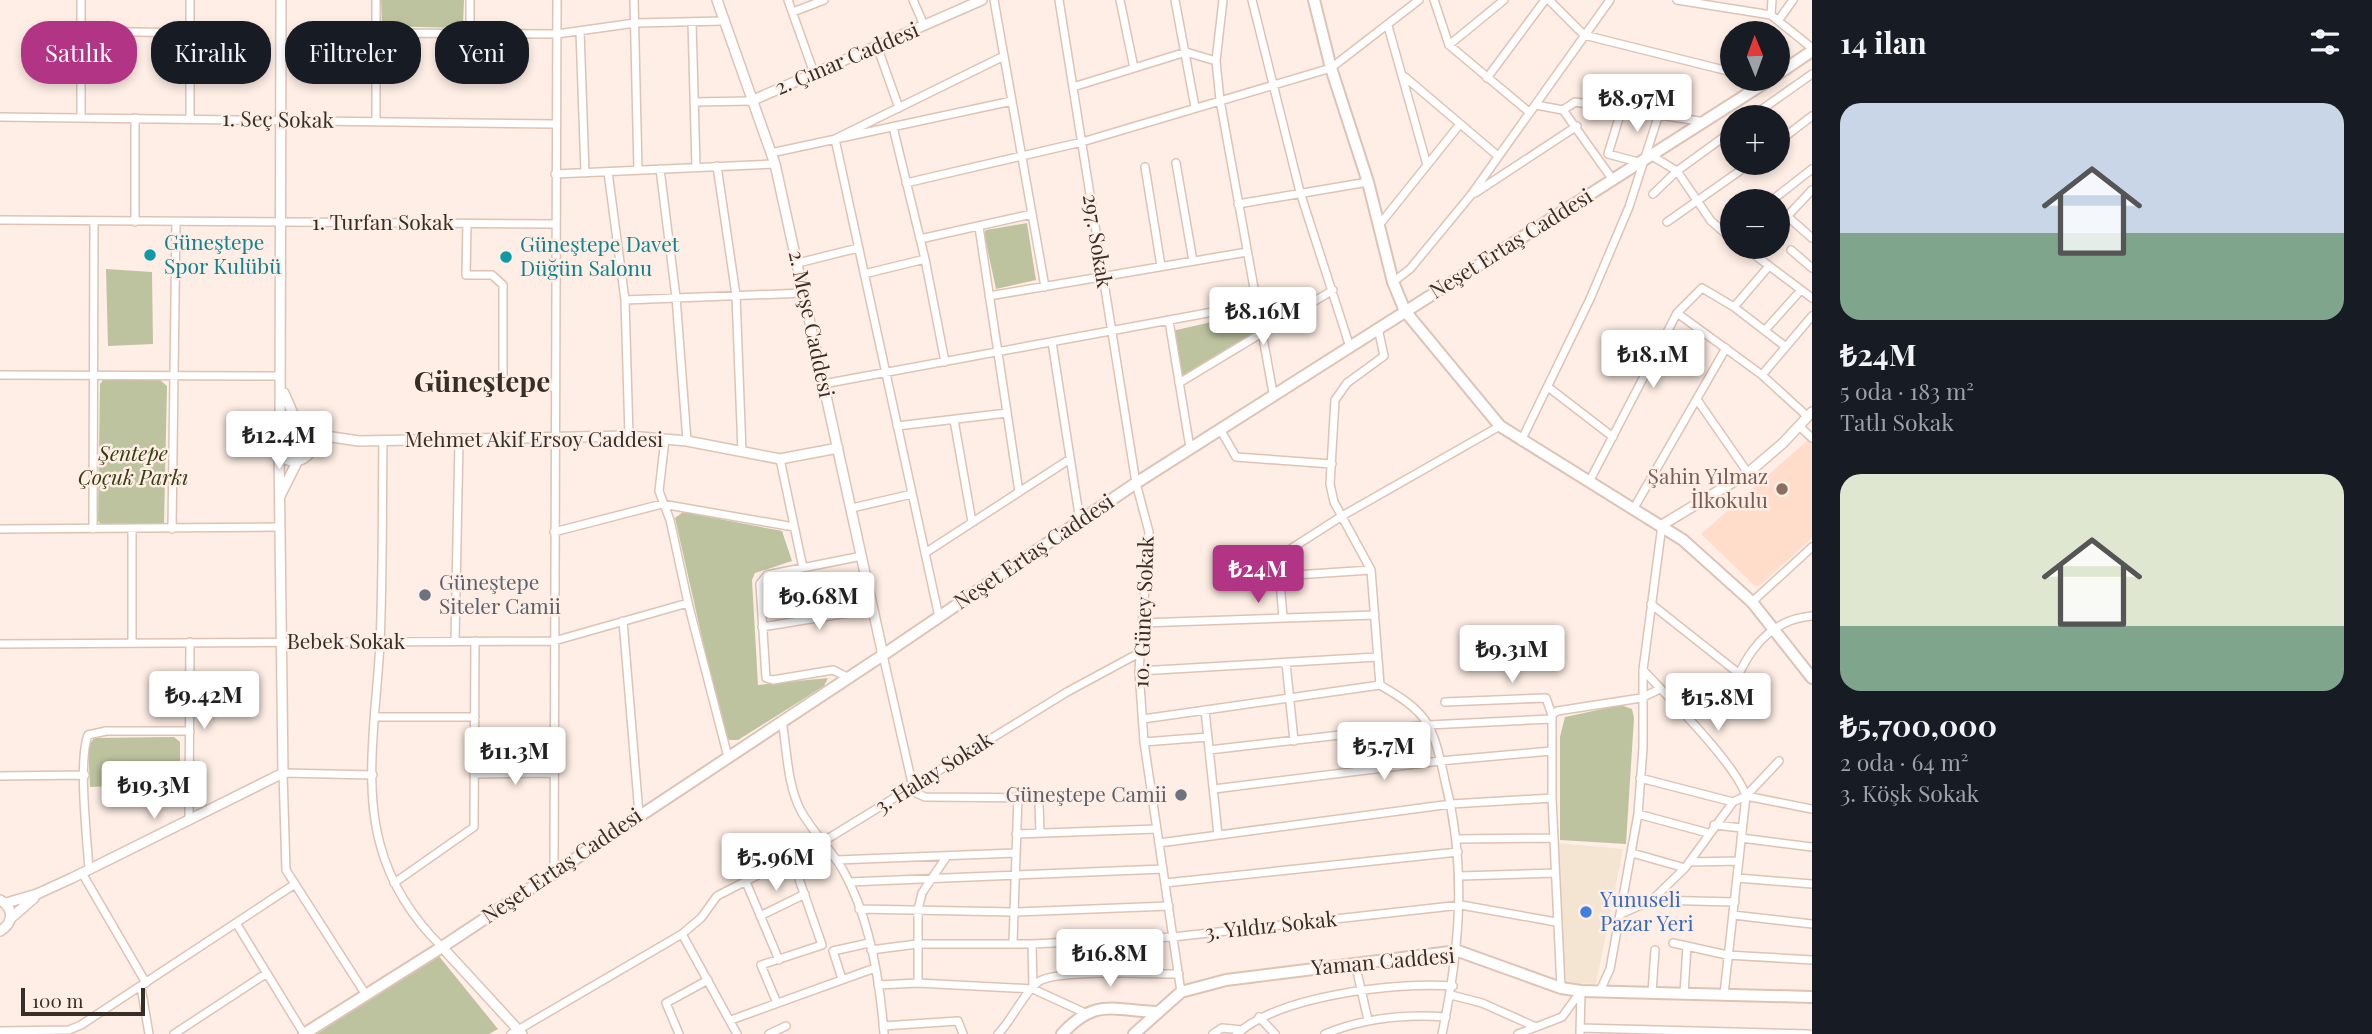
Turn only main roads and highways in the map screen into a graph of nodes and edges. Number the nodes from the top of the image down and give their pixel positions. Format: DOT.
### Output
graph roads {
  1 [pos="1314,0"];
  2 [pos="1812,50"];
  3 [pos="1790,65"];
  4 [pos="1751,91"];
  5 [pos="1405,311"];
  6 [pos="1812,678"];
  7 [pos="1812,997"];
  8 [pos="1157,1012"];
  9 [pos="1136,1033"];
  10 [pos="304,1034"];
  11 [pos="1062,1034"];
  1 -- 5 [label="main road"];
  2 -- 3 [label="main road, Neşet Ertaş Caddesi"];
  4 -- 5 [label="main road, Neşet Ertaş Caddesi"];
  5 -- 6 [label="main road"];
  5 -- 10 [label="main road, Neşet Ertaş Caddesi"];
  7 -- 8 [label="main road, Yaman Caddesi"];
  8 -- 9 [label="main road, Yaman Caddesi"];
  8 -- 11 [label="main road"];
}
